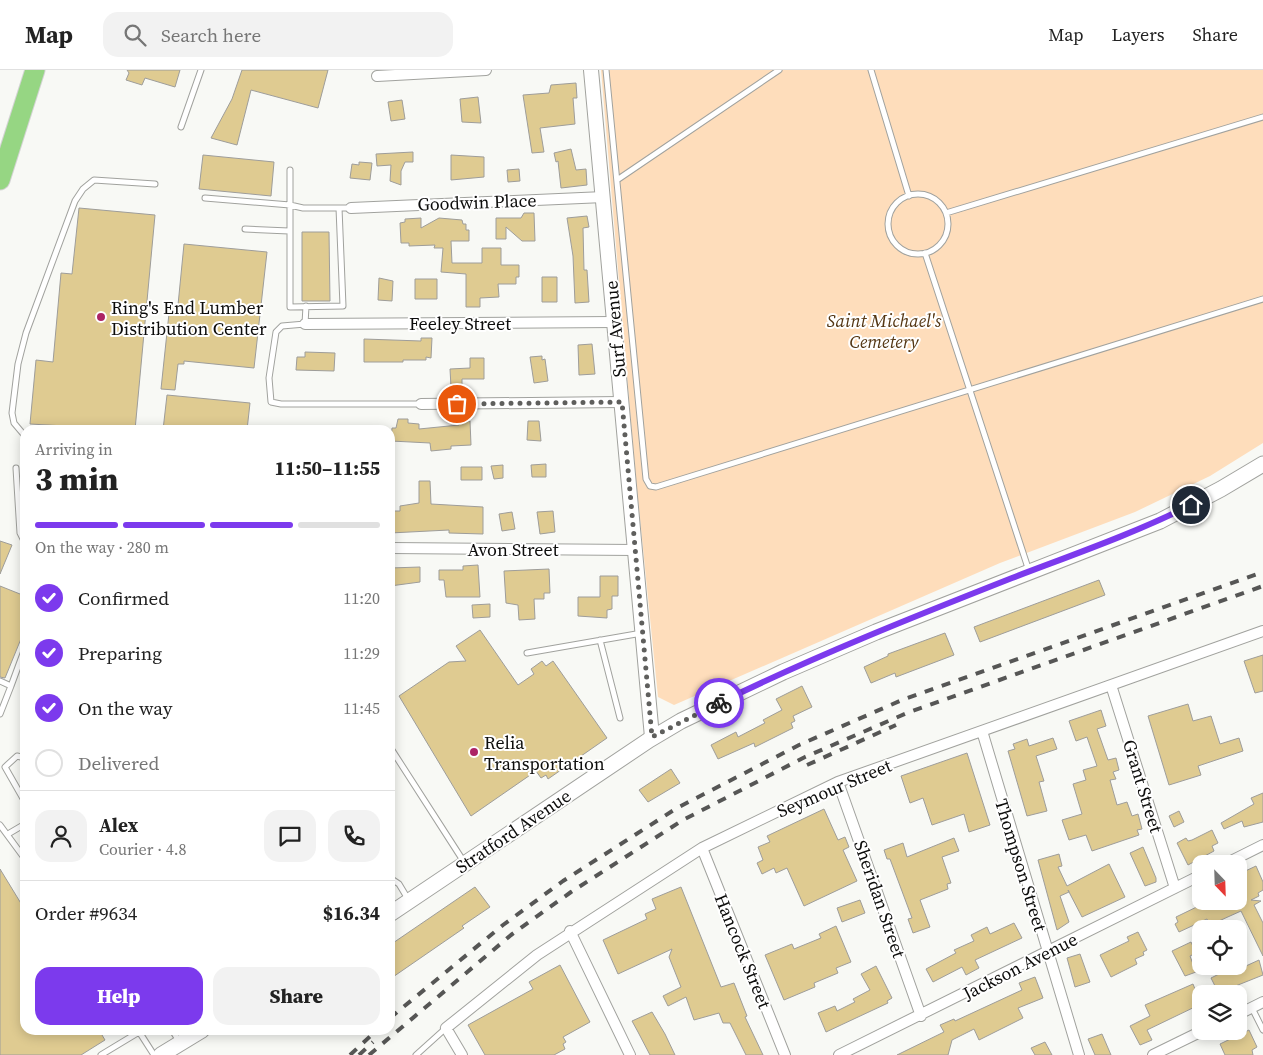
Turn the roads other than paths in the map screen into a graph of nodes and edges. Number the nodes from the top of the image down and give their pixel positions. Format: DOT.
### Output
graph roads {
  1 [pos="35,70"];
  2 [pos="200,70"];
  3 [pos="486,70"];
  4 [pos="591,70"];
  5 [pos="606,70"];
  6 [pos="779,70"];
  7 [pos="871,70"];
  8 [pos="377,76"];
  9 [pos="1263,117"];
  10 [pos="181,126"];
  11 [pos="290,170"];
  12 [pos="0,180"];
  13 [pos="617,180"];
  14 [pos="155,184"];
  15 [pos="909,196"];
  16 [pos="604,197"];
  17 [pos="205,198"];
  18 [pos="290,205"];
  19 [pos="339,208"];
  20 [pos="351,208"];
  21 [pos="946,213"];
  22 [pos="245,228"];
  23 [pos="289,231"];
  24 [pos="925,253"];
  25 [pos="1263,299"];
  26 [pos="306,306"];
  27 [pos="614,322"];
  28 [pos="305,324"];
  29 [pos="969,389"];
  30 [pos="622,402"];
  31 [pos="421,404"];
  32 [pos="20,430"];
  33 [pos="1263,464"];
  34 [pos="16,468"];
  35 [pos="20,533"];
  36 [pos="395,548"];
  37 [pos="635,550"];
  38 [pos="1029,572"];
  39 [pos="1263,631"];
  40 [pos="643,633"];
  41 [pos="600,640"];
  42 [pos="527,653"];
  43 [pos="20,662"];
  44 [pos="0,680"];
  45 [pos="1111,685"];
  46 [pos="11,686"];
  47 [pos="0,714"];
  48 [pos="620,718"];
  49 [pos="982,732"];
  50 [pos="652,737"];
  51 [pos="395,754"];
  52 [pos="20,757"];
  53 [pos="838,782"];
  54 [pos="20,793"];
  55 [pos="0,826"];
  56 [pos="20,827"];
  57 [pos="8,834"];
  58 [pos="1263,845"];
  59 [pos="702,848"];
  60 [pos="20,852"];
  61 [pos="1243,855"];
  62 [pos="465,863"];
  63 [pos="1192,880"];
  64 [pos="395,881"];
  65 [pos="1175,888"];
  66 [pos="409,901"];
  67 [pos="395,911"];
  68 [pos="570,932"];
  69 [pos="1047,952"];
  70 [pos="1263,1002"];
  71 [pos="1252,1007"];
  72 [pos="1247,1010"];
  73 [pos="921,1016"];
  74 [pos="446,1028"];
  75 [pos="1263,1030"];
  76 [pos="133,1035"];
  77 [pos="142,1035"];
  78 [pos="175,1035"];
  79 [pos="193,1035"];
  80 [pos="1192,1036"];
  81 [pos="181,1043"];
  82 [pos="418,1054"];
  83 [pos="101,1055"];
  84 [pos="154,1055"];
  85 [pos="161,1055"];
  86 [pos="462,1055"];
  87 [pos="630,1055"];
  88 [pos="785,1055"];
  89 [pos="839,1055"];
  90 [pos="1079,1055"];
  91 [pos="1154,1055"];
  1 -- 12 [label="highway"];
  2 -- 10 [label="lane"];
  3 -- 8 [label="street"];
  4 -- 16 [label="street, Surf Avenue"];
  5 -- 13 [label="lane"];
  6 -- 13 [label="lane"];
  7 -- 15 [label="lane"];
  9 -- 21 [label="lane"];
  11 -- 18 [label="lane"];
  13 -- 29 [label="lane"];
  14 -- 32 [label="lane"];
  15 -- 21 [label="lane"];
  15 -- 24 [label="lane"];
  16 -- 20 [label="street, Goodwin Place"];
  16 -- 27 [label="street, Surf Avenue"];
  17 -- 18 [label="lane"];
  18 -- 19 [label="lane"];
  18 -- 23 [label="lane"];
  19 -- 20 [label="lane"];
  19 -- 26 [label="lane"];
  21 -- 24 [label="lane"];
  22 -- 23 [label="lane"];
  23 -- 26 [label="lane"];
  24 -- 29 [label="lane"];
  25 -- 29 [label="lane"];
  26 -- 28 [label="lane"];
  27 -- 28 [label="street, Feeley Street"];
  27 -- 30 [label="street, Surf Avenue"];
  28 -- 31 [label="lane"];
  29 -- 38 [label="lane"];
  30 -- 31 [label="street"];
  30 -- 37 [label="street, Surf Avenue"];
  33 -- 38 [label="main road, Stratford Avenue"];
  34 -- 35 [label="lane"];
  36 -- 37 [label="street, Avon Street"];
  37 -- 40 [label="street, Surf Avenue"];
  38 -- 50 [label="main road, Stratford Avenue"];
  39 -- 45 [label="street, Seymour Street"];
  40 -- 41 [label="lane"];
  40 -- 50 [label="street, Surf Avenue"];
  41 -- 42 [label="lane"];
  41 -- 48 [label="lane"];
  43 -- 46 [label="lane"];
  44 -- 46 [label="lane"];
  45 -- 49 [label="street, Seymour Street"];
  45 -- 65 [label="street, Grant Street"];
  46 -- 47 [label="lane"];
  49 -- 53 [label="street, Seymour Street"];
  49 -- 69 [label="street, Thompson Street"];
  50 -- 62 [label="main road, Stratford Avenue"];
  51 -- 62 [label="lane"];
  52 -- 54 [label="lane"];
  53 -- 59 [label="street, Seymour Street"];
  53 -- 73 [label="street, Sheridan Street"];
  55 -- 57 [label="lane"];
  56 -- 57 [label="lane"];
  57 -- 60 [label="lane"];
  58 -- 61 [label="street"];
  59 -- 68 [label="street, Seymour Street"];
  59 -- 88 [label="street, Hancock Street"];
  62 -- 66 [label="main road, Stratford Avenue"];
  63 -- 65 [label="street, Jackson Avenue"];
  64 -- 66 [label="lane"];
  65 -- 69 [label="street, Jackson Avenue"];
  66 -- 67 [label="main road, Stratford Avenue"];
  68 -- 74 [label="street, Seymour Street"];
  68 -- 87 [label="street"];
  69 -- 73 [label="street, Jackson Avenue"];
  69 -- 90 [label="street, Thompson Street"];
  70 -- 71 [label="street"];
  71 -- 72 [label="street"];
  71 -- 75 [label="lane"];
  73 -- 89 [label="street, Jackson Avenue"];
  74 -- 82 [label="lane"];
  74 -- 86 [label="street"];
  76 -- 83 [label="lane"];
  77 -- 84 [label="lane"];
  78 -- 81 [label="lane"];
  79 -- 81 [label="main road"];
  80 -- 91 [label="street"];
  81 -- 85 [label="main road"];
}
